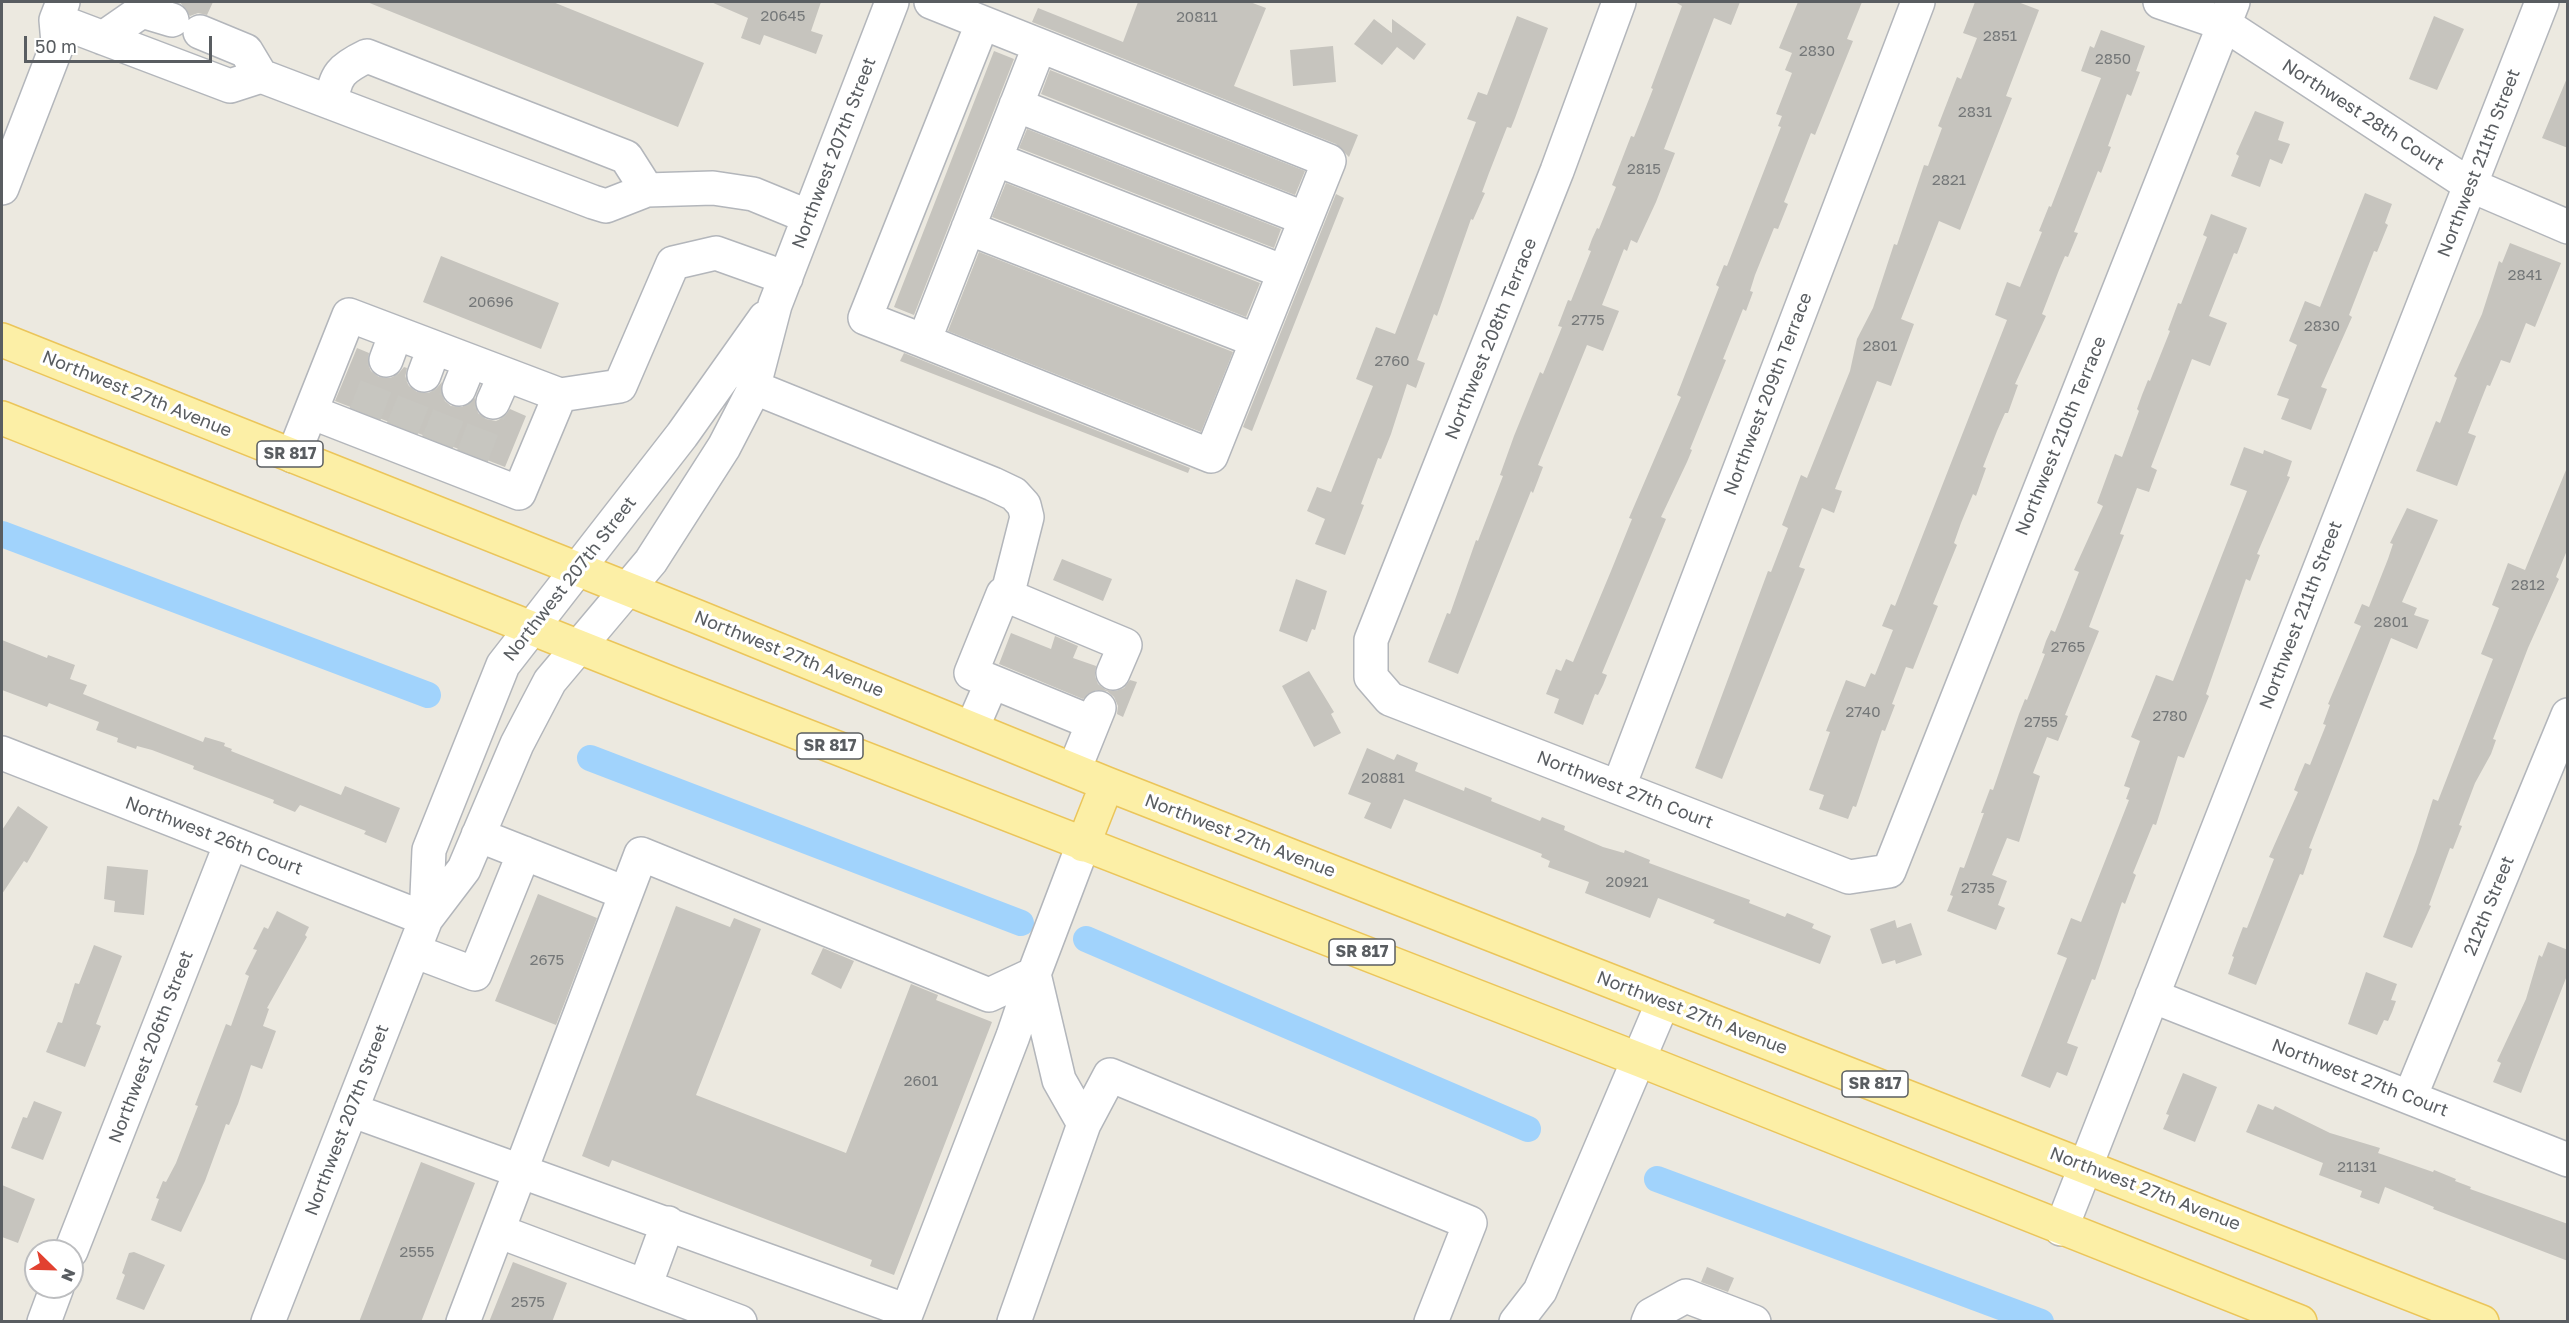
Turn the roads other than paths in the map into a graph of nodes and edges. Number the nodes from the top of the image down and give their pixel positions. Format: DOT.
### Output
graph roads {
  1 [pos="892,2"];
  2 [pos="931,2"];
  3 [pos="1619,2"];
  4 [pos="1918,2"];
  5 [pos="2160,2"];
  6 [pos="2542,2"];
  7 [pos="59,11"];
  8 [pos="2228,13"];
  9 [pos="982,24"];
  10 [pos="103,38"];
  11 [pos="1039,47"];
  12 [pos="261,76"];
  13 [pos="332,103"];
  14 [pos="1017,105"];
  15 [pos="14,115"];
  16 [pos="995,159"];
  17 [pos="2470,185"];
  18 [pos="2,188"];
  19 [pos="646,190"];
  20 [pos="809,217"];
  21 [pos="1306,219"];
  22 [pos="2568,227"];
  23 [pos="968,228"];
  24 [pos="1284,272"];
  25 [pos="780,291"];
  26 [pos="2,340"];
  27 [pos="924,341"];
  28 [pos="1257,341"];
  29 [pos="753,387"];
  30 [pos="560,395"];
  31 [pos="311,412"];
  32 [pos="2,418"];
  33 [pos="292,456"];
  34 [pos="578,569"];
  35 [pos="628,589"];
  36 [pos="1007,596"];
  37 [pos="531,628"];
  38 [pos="578,647"];
  39 [pos="1113,673"];
  40 [pos="1371,677"];
  41 [pos="992,682"];
  42 [pos="2568,715"];
  43 [pos="972,728"];
  44 [pos="2,753"];
  45 [pos="1074,770"];
  46 [pos="1107,783"];
  47 [pos="1618,786"];
  48 [pos="478,835"];
  49 [pos="231,843"];
  50 [pos="1083,844"];
  51 [pos="524,853"];
  52 [pos="1889,871"];
  53 [pos="625,893"];
  54 [pos="426,919"];
  55 [pos="414,951"];
  56 [pos="1034,974"];
  57 [pos="2152,996"];
  58 [pos="1663,1002"];
  59 [pos="1640,1060"];
  60 [pos="2410,1097"];
  61 [pos="351,1110"];
  62 [pos="1084,1124"];
  63 [pos="2568,1160"];
  64 [pos="2087,1166"];
  65 [pos="521,1169"];
  66 [pos="668,1223"];
  67 [pos="2061,1229"];
  68 [pos="498,1231"];
  69 [pos="76,1239"];
  70 [pos="645,1286"];
  71 [pos="53,1299"];
  72 [pos="1540,1306"];
  73 [pos="905,1316"];
  74 [pos="44,1322"];
  75 [pos="268,1322"];
  76 [pos="463,1322"];
  77 [pos="740,1322"];
  78 [pos="1014,1322"];
  79 [pos="1431,1322"];
  80 [pos="1516,1322"];
  81 [pos="1648,1322"];
  82 [pos="1754,1322"];
  83 [pos="2300,1322"];
  84 [pos="2482,1322"];
  1 -- 20 [label="street, Northwest 207th Street"];
  2 -- 9 [label="street"];
  3 -- 40 [label="street, Northwest 208th Terrace"];
  4 -- 47 [label="street, Northwest 209th Terrace"];
  5 -- 8 [label="street, Northwest 28th Court"];
  6 -- 17 [label="street, Northwest 211th Street"];
  7 -- 10 [label="street"];
  7 -- 15 [label="street"];
  8 -- 17 [label="street, Northwest 28th Court"];
  8 -- 52 [label="street, Northwest 210th Terrace"];
  9 -- 11 [label="street"];
  9 -- 27 [label="street"];
  10 -- 12 [label="street"];
  10 -- 12 [label="street"];
  11 -- 14 [label="street"];
  11 -- 21 [label="street"];
  12 -- 13 [label="street"];
  13 -- 19 [label="street"];
  13 -- 19 [label="street"];
  14 -- 16 [label="street"];
  14 -- 21 [label="street"];
  15 -- 18 [label="street"];
  16 -- 23 [label="street"];
  16 -- 24 [label="street"];
  17 -- 22 [label="street, Northwest 28th Court"];
  17 -- 57 [label="street, Northwest 211th Street"];
  19 -- 20 [label="street"];
  20 -- 25 [label="street, Northwest 207th Street"];
  21 -- 24 [label="street"];
  23 -- 27 [label="street"];
  23 -- 28 [label="street"];
  24 -- 28 [label="street"];
  25 -- 29 [label="street, Northwest 207th Street"];
  25 -- 30 [label="street"];
  25 -- 34 [label="street, Northwest 207th Street"];
  26 -- 33 [label="main road, Northwest 27th Avenue / SR 817"];
  27 -- 28 [label="street"];
  29 -- 35 [label="street, Northwest 207th Street"];
  29 -- 36 [label="street"];
  30 -- 31 [label="street"];
  30 -- 31 [label="street"];
  31 -- 33 [label="street"];
  32 -- 37 [label="main road, SR 817"];
  33 -- 34 [label="main road, Northwest 27th Avenue / SR 817"];
  34 -- 35 [label="main road, Northwest 27th Avenue / SR 817"];
  34 -- 37 [label="street, Northwest 207th Street"];
  35 -- 38 [label="street, Northwest 207th Street"];
  35 -- 43 [label="main road, Northwest 27th Avenue / SR 817"];
  36 -- 39 [label="street"];
  36 -- 41 [label="street"];
  37 -- 38 [label="main road, SR 817"];
  37 -- 54 [label="street, Northwest 207th Street"];
  38 -- 48 [label="street, Northwest 207th Street"];
  38 -- 50 [label="main road, SR 817"];
  40 -- 47 [label="street, Northwest 27th Court"];
  41 -- 43 [label="street"];
  41 -- 45 [label="street"];
  42 -- 60 [label="street, 212th Street"];
  43 -- 45 [label="main road, Northwest 27th Avenue / SR 817"];
  44 -- 49 [label="street, Northwest 26th Court"];
  45 -- 46 [label="main road, Northwest 27th Avenue / SR 817"];
  46 -- 50 [label="main road"];
  46 -- 58 [label="main road, Northwest 27th Avenue / SR 817"];
  47 -- 52 [label="street, Northwest 27th Court"];
  48 -- 51 [label="street"];
  48 -- 54 [label="street, Northwest 207th Street"];
  49 -- 54 [label="street, Northwest 26th Court"];
  49 -- 69 [label="street, Northwest 206th Street"];
  50 -- 56 [label="street"];
  50 -- 59 [label="main road, SR 817"];
  51 -- 53 [label="street"];
  51 -- 55 [label="street"];
  53 -- 56 [label="street"];
  53 -- 65 [label="street"];
  54 -- 55 [label="street, Northwest 207th Street"];
  55 -- 61 [label="street, Northwest 207th Street"];
  56 -- 62 [label="street"];
  56 -- 73 [label="street"];
  57 -- 60 [label="street, Northwest 27th Court"];
  57 -- 64 [label="street, Northwest 211th Street"];
  58 -- 59 [label="street"];
  58 -- 64 [label="main road, Northwest 27th Avenue / SR 817"];
  59 -- 67 [label="main road, SR 817"];
  59 -- 72 [label="street"];
  60 -- 63 [label="street, Northwest 27th Court"];
  61 -- 65 [label="street"];
  61 -- 75 [label="street, Northwest 207th Street"];
  62 -- 78 [label="street"];
  62 -- 79 [label="street"];
  64 -- 67 [label="street, Northwest 211th Street"];
  64 -- 84 [label="main road, Northwest 27th Avenue / SR 817"];
  65 -- 66 [label="street"];
  65 -- 68 [label="street"];
  66 -- 70 [label="street"];
  66 -- 73 [label="street"];
  67 -- 83 [label="main road, SR 817"];
  68 -- 70 [label="street"];
  68 -- 76 [label="street"];
  70 -- 77 [label="street"];
  71 -- 74 [label="street"];
  72 -- 80 [label="street"];
  81 -- 82 [label="street"];
}
